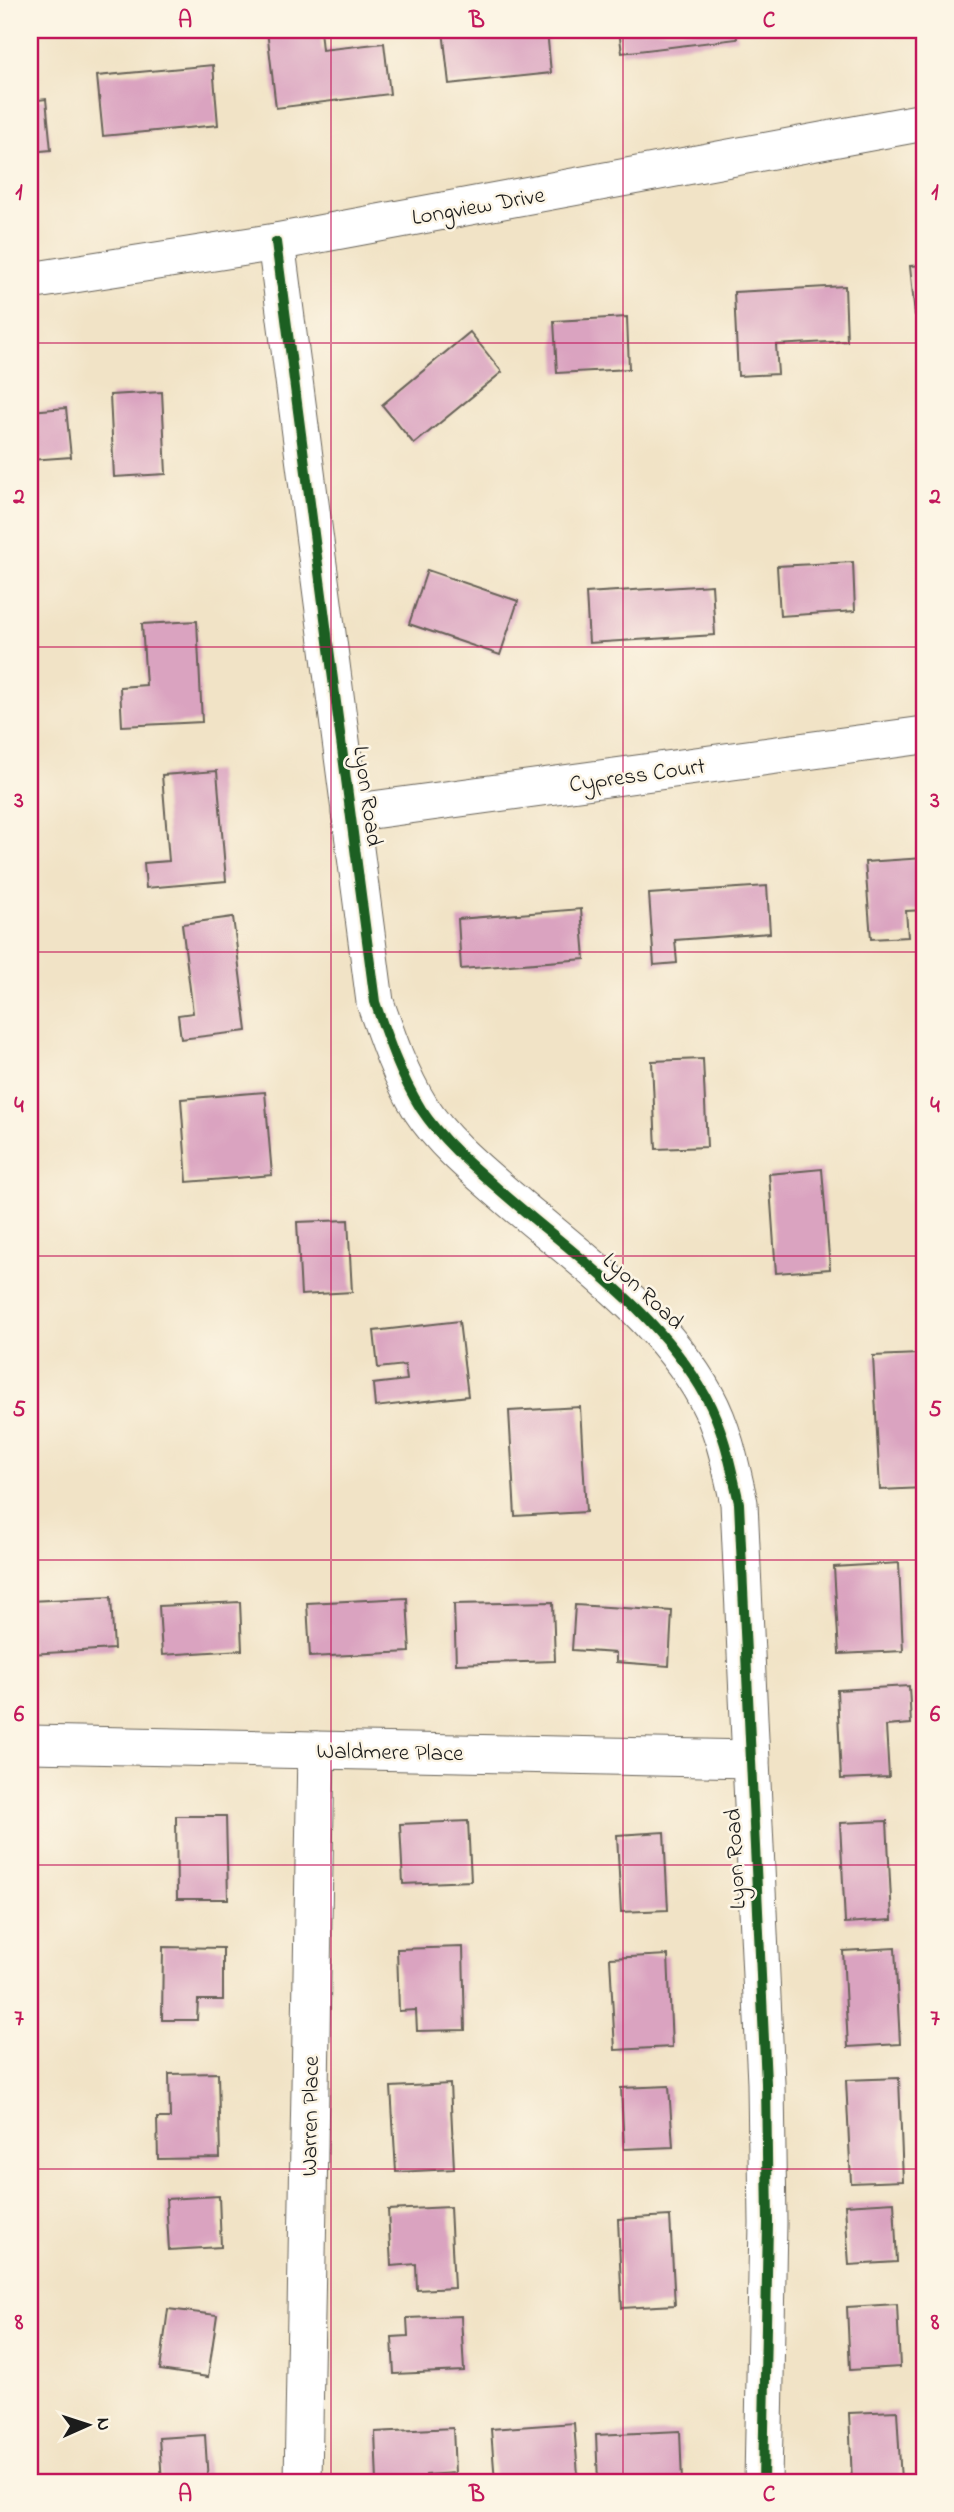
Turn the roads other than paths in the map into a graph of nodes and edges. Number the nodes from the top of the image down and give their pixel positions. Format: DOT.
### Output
graph roads {
  1 [pos="924,122"];
  2 [pos="276,242"];
  3 [pos="30,281"];
  4 [pos="924,735"];
  5 [pos="350,813"];
  6 [pos="30,1744"];
  7 [pos="316,1750"];
  8 [pos="751,1759"];
  9 [pos="303,2482"];
  10 [pos="763,2482"];
  1 -- 2 [label="street, Longview Drive"];
  2 -- 3 [label="street, Longview Drive"];
  2 -- 5 [label="street, Lyon Road"];
  4 -- 5 [label="street, Cypress Court"];
  5 -- 8 [label="street, Lyon Road"];
  6 -- 7 [label="street, Waldmere Place"];
  7 -- 8 [label="street, Waldmere Place"];
  7 -- 9 [label="street, Warren Place"];
  8 -- 10 [label="street, Lyon Road"];
}
